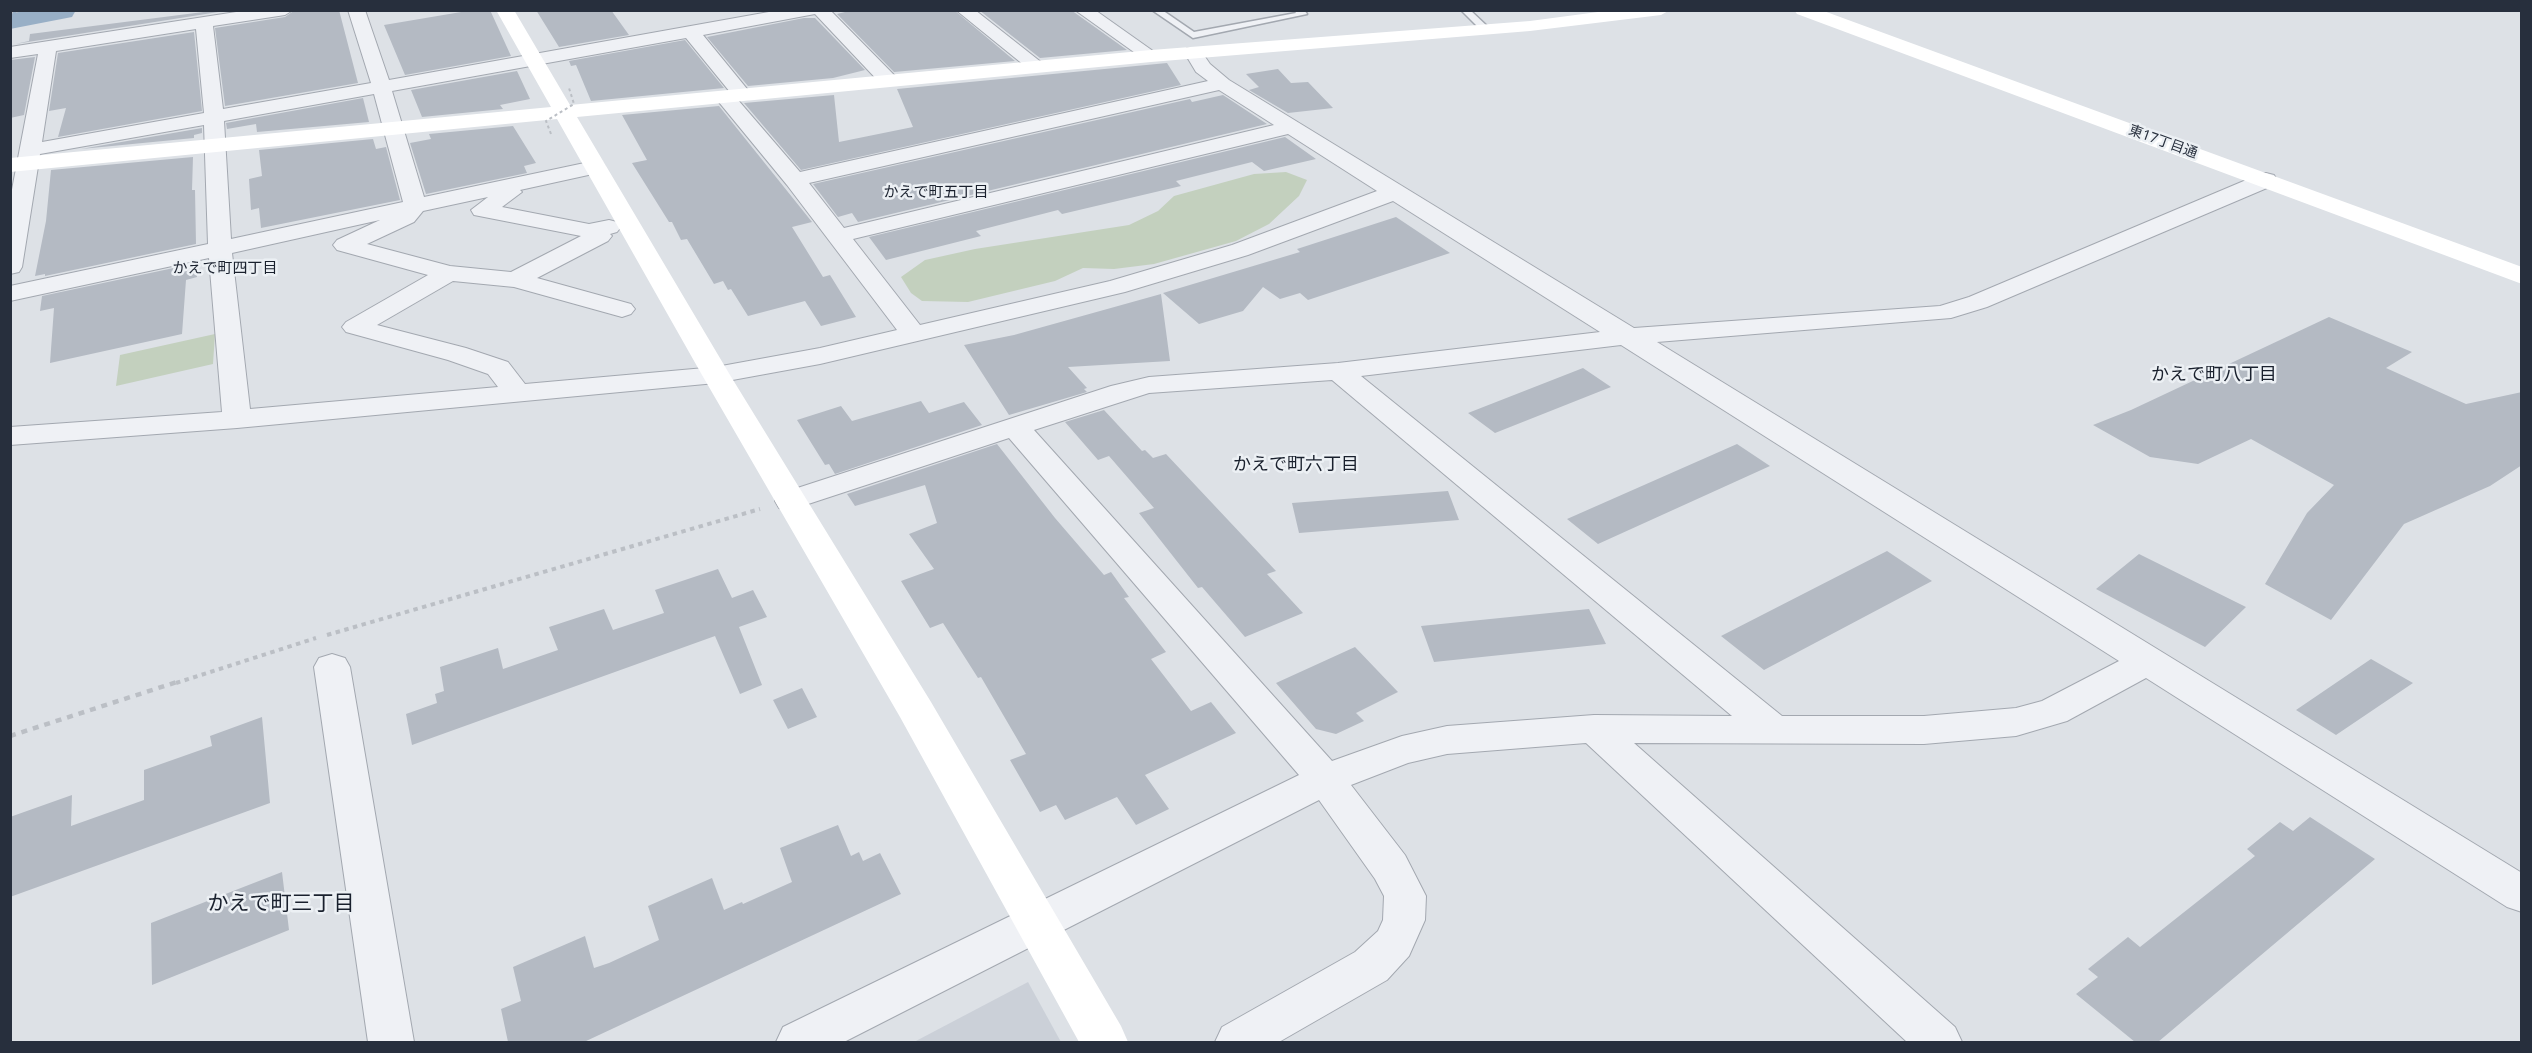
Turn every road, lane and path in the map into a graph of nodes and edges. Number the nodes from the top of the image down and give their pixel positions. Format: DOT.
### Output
graph roads {
  1 [pos="24,10"];
  2 [pos="285,10"];
  3 [pos="356,10"];
  4 [pos="505,10"];
  5 [pos="811,10"];
  6 [pos="820,10"];
  7 [pos="964,10"];
  8 [pos="1083,10"];
  9 [pos="1156,10"];
  10 [pos="1465,10"];
  11 [pos="1661,10"];
  12 [pos="1803,10"];
  13 [pos="1303,12"];
  14 [pos="10,13"];
  15 [pos="204,23"];
  16 [pos="1485,29"];
  17 [pos="690,32"];
  18 [pos="48,47"];
  19 [pos="1193,52"];
  20 [pos="10,53"];
  21 [pos="1151,56"];
  22 [pos="534,61"];
  23 [pos="1037,66"];
  24 [pos="890,81"];
  25 [pos="1222,84"];
  26 [pos="382,88"];
  27 [pos="733,96"];
  28 [pos="561,112"];
  29 [pos="214,117"];
  30 [pos="1291,127"];
  31 [pos="393,129"];
  32 [pos="215,146"];
  33 [pos="22,160"];
  34 [pos="594,167"];
  35 [pos="795,180"];
  36 [pos="2266,180"];
  37 [pos="527,182"];
  38 [pos="1395,192"];
  39 [pos="415,206"];
  40 [pos="628,224"];
  41 [pos="589,231"];
  42 [pos="838,236"];
  43 [pos="220,249"];
  44 [pos="10,267"];
  45 [pos="449,273"];
  46 [pos="2522,276"];
  47 [pos="515,280"];
  48 [pos="10,294"];
  49 [pos="622,309"];
  50 [pos="915,335"];
  51 [pos="1625,337"];
  52 [pos="1338,371"];
  53 [pos="716,375"];
  54 [pos="517,392"];
  55 [pos="237,418"];
  56 [pos="1015,427"];
  57 [pos="10,436"];
  58 [pos="790,501"];
  59 [pos="2148,662"];
  60 [pos="332,667"];
  61 [pos="1594,729"];
  62 [pos="1773,729"];
  63 [pos="10,736"];
  64 [pos="1325,779"];
  65 [pos="2522,895"];
  66 [pos="1035,923"];
  67 [pos="391,1042"];
  68 [pos="799,1042"];
  69 [pos="1104,1042"];
  70 [pos="1238,1042"];
  71 [pos="1939,1042"];
  1 -- 14 [label="path"];
  2 -- 15 [label="street"];
  3 -- 26 [label="street"];
  4 -- 22 [label="street"];
  5 -- 17 [label="street"];
  6 -- 24 [label="street"];
  7 -- 23 [label="street"];
  8 -- 21 [label="street"];
  9 -- 13 [label="lane"];
  10 -- 16 [label="lane"];
  11 -- 16 [label="street"];
  12 -- 36 [label="street, 東17丁目通"];
  15 -- 18 [label="street"];
  15 -- 29 [label="street"];
  16 -- 19 [label="street"];
  17 -- 22 [label="street"];
  17 -- 27 [label="street"];
  18 -- 20 [label="street"];
  18 -- 33 [label="street"];
  19 -- 21 [label="street"];
  19 -- 25 [label="street"];
  21 -- 23 [label="street"];
  22 -- 26 [label="street"];
  22 -- 28 [label="street"];
  23 -- 24 [label="street"];
  24 -- 27 [label="street"];
  25 -- 30 [label="street"];
  25 -- 35 [label="street"];
  26 -- 29 [label="street"];
  26 -- 31 [label="street"];
  27 -- 28 [label="street"];
  27 -- 35 [label="street"];
  28 -- 28 [label="path, bridge"];
  28 -- 31 [label="street"];
  28 -- 34 [label="street"];
  29 -- 32 [label="street"];
  29 -- 33 [label="street"];
  30 -- 38 [label="street"];
  30 -- 42 [label="street"];
  31 -- 32 [label="street"];
  31 -- 39 [label="street"];
  32 -- 33 [label="street"];
  32 -- 43 [label="street"];
  33 -- 44 [label="street"];
  34 -- 37 [label="street"];
  34 -- 40 [label="street"];
  35 -- 42 [label="street"];
  36 -- 46 [label="street, 東17丁目通"];
  36 -- 51 [label="street"];
  37 -- 39 [label="street"];
  37 -- 41 [label="street"];
  38 -- 50 [label="street"];
  38 -- 51 [label="street"];
  39 -- 43 [label="street"];
  39 -- 45 [label="street"];
  40 -- 41 [label="street"];
  40 -- 53 [label="street"];
  41 -- 47 [label="street"];
  42 -- 50 [label="street"];
  43 -- 48 [label="street"];
  43 -- 55 [label="street"];
  45 -- 47 [label="street"];
  45 -- 54 [label="street"];
  47 -- 49 [label="street"];
  50 -- 53 [label="street"];
  51 -- 52 [label="street"];
  51 -- 59 [label="street"];
  52 -- 56 [label="street"];
  52 -- 62 [label="street"];
  53 -- 54 [label="street"];
  53 -- 58 [label="street"];
  54 -- 55 [label="street"];
  55 -- 57 [label="street"];
  56 -- 58 [label="street"];
  56 -- 64 [label="street"];
  58 -- 63 [label="path"];
  58 -- 66 [label="street"];
  59 -- 62 [label="street"];
  59 -- 65 [label="street"];
  60 -- 67 [label="street"];
  61 -- 62 [label="street"];
  61 -- 64 [label="street"];
  61 -- 71 [label="street"];
  64 -- 66 [label="street"];
  64 -- 70 [label="street"];
  66 -- 68 [label="street"];
  66 -- 69 [label="street"];
}
